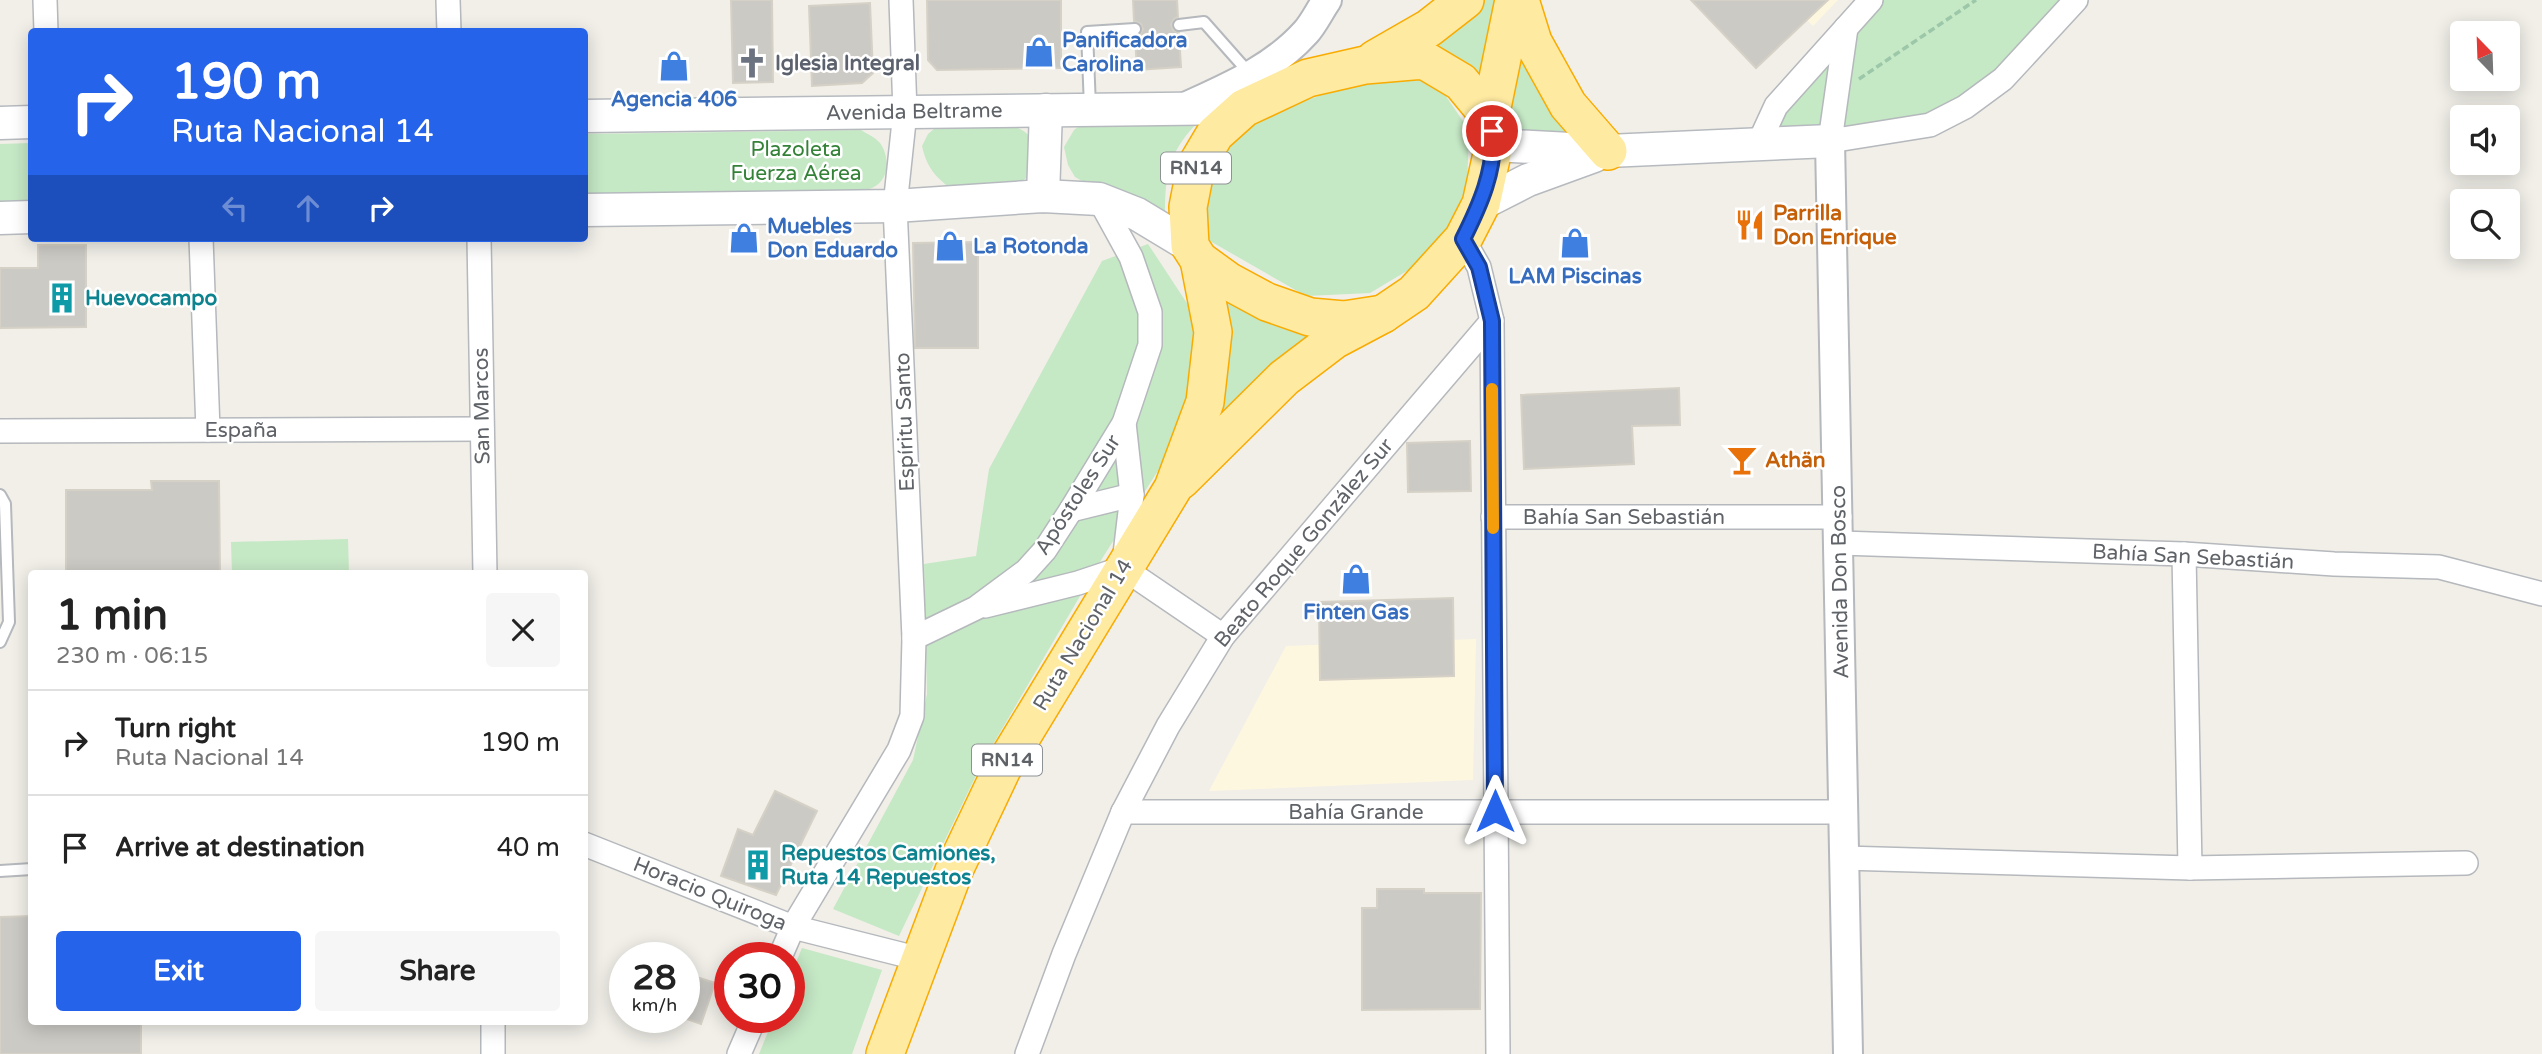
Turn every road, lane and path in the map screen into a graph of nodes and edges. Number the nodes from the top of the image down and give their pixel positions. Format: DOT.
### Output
graph roads {
  1 [pos="46,0"];
  2 [pos="448,0"];
  3 [pos="901,0"];
  4 [pos="1327,0"];
  5 [pos="1465,0"];
  6 [pos="1514,0"];
  7 [pos="1520,0"];
  8 [pos="1871,0"];
  9 [pos="1976,0"];
  10 [pos="2076,0"];
  11 [pos="1179,25"];
  12 [pos="46,28"];
  13 [pos="449,28"];
  14 [pos="1846,28"];
  15 [pos="1135,29"];
  16 [pos="1365,65"];
  17 [pos="1248,92"];
  18 [pos="1837,94"];
  19 [pos="1046,110"];
  20 [pos="1090,110"];
  21 [pos="905,112"];
  22 [pos="588,116"];
  23 [pos="28,122"];
  24 [pos="0,123"];
  25 [pos="1492,131"];
  26 [pos="1830,141"];
  27 [pos="1758,145"];
  28 [pos="1608,151"];
  29 [pos="1043,196"];
  30 [pos="1098,199"];
  31 [pos="1481,204"];
  32 [pos="895,206"];
  33 [pos="588,210"];
  34 [pos="28,217"];
  35 [pos="0,218"];
  36 [pos="1463,239"];
  37 [pos="201,242"];
  38 [pos="479,242"];
  39 [pos="1195,253"];
  40 [pos="1382,314"];
  41 [pos="1492,321"];
  42 [pos="1124,423"];
  43 [pos="482,429"];
  44 [pos="208,430"];
  45 [pos="0,431"];
  46 [pos="1173,488"];
  47 [pos="0,495"];
  48 [pos="1132,495"];
  49 [pos="1071,510"];
  50 [pos="1493,517"];
  51 [pos="1840,530"];
  52 [pos="2184,554"];
  53 [pos="1123,568"];
  54 [pos="485,570"];
  55 [pos="2542,594"];
  56 [pos="976,608"];
  57 [pos="1223,636"];
  58 [pos="914,638"];
  59 [pos="0,642"];
  60 [pos="1495,811"];
  61 [pos="1123,812"];
  62 [pos="1842,812"];
  63 [pos="588,846"];
  64 [pos="1844,858"];
  65 [pos="2466,863"];
  66 [pos="2190,868"];
  67 [pos="28,869"];
  68 [pos="0,871"];
  69 [pos="793,928"];
  70 [pos="787,942"];
  71 [pos="920,959"];
  72 [pos="493,1025"];
  73 [pos="748,1033"];
  74 [pos="493,1054"];
  75 [pos="739,1054"];
  76 [pos="885,1054"];
  77 [pos="1027,1054"];
  78 [pos="1498,1054"];
  79 [pos="1847,1054"];
  1 -- 12 [label="street"];
  2 -- 13 [label="street"];
  3 -- 21 [label="street, Espíritu Santo"];
  4 -- 17 [label="street"];
  5 -- 16 [label="highway, Ruta Nacional 14 / RN14"];
  6 -- 25 [label="highway, Ruta Nacional 14 / RN14"];
  7 -- 28 [label="highway"];
  8 -- 14 [label="street"];
  9 -- 18 [label="path"];
  10 -- 26 [label="street"];
  11 -- 17 [label="lane"];
  14 -- 18 [label="street, Avenida Don Bosco"];
  14 -- 27 [label="street"];
  15 -- 20 [label="lane"];
  16 -- 17 [label="highway, Ruta Nacional 14 / RN14"];
  16 -- 25 [label="highway, Ruta Nacional 14 / RN14"];
  17 -- 20 [label="main road, Avenida Beltrame"];
  17 -- 39 [label="highway, Ruta Nacional 14 / RN14"];
  18 -- 26 [label="street, Avenida Don Bosco"];
  19 -- 20 [label="main road, Avenida Beltrame"];
  19 -- 21 [label="main road, Avenida Beltrame"];
  19 -- 29 [label="main road"];
  21 -- 22 [label="main road, Avenida Beltrame"];
  21 -- 32 [label="street, Espíritu Santo"];
  23 -- 24 [label="main road"];
  25 -- 28 [label="main road"];
  25 -- 31 [label="highway, Ruta Nacional 14 / RN14"];
  26 -- 27 [label="main road"];
  26 -- 51 [label="street, Avenida Don Bosco"];
  27 -- 28 [label="main road"];
  28 -- 31 [label="main road"];
  29 -- 30 [label="main road"];
  29 -- 32 [label="main road"];
  30 -- 39 [label="main road"];
  30 -- 42 [label="street, Apóstoles Sur"];
  31 -- 36 [label="highway, Ruta Nacional 14 / RN14"];
  32 -- 33 [label="main road"];
  32 -- 58 [label="street, Espíritu Santo"];
  34 -- 35 [label="main road"];
  36 -- 40 [label="highway, Ruta Nacional 14 / RN14"];
  36 -- 41 [label="street"];
  37 -- 44 [label="street"];
  38 -- 43 [label="street, San Marcos"];
  39 -- 40 [label="highway, Ruta Nacional 14 / RN14"];
  39 -- 46 [label="highway, Ruta Nacional 14 / RN14"];
  40 -- 46 [label="highway, Ruta Nacional 14 / RN14"];
  41 -- 50 [label="street"];
  41 -- 57 [label="street, Beato Roque González Sur"];
  42 -- 48 [label="street"];
  42 -- 49 [label="street, Apóstoles Sur"];
  43 -- 44 [label="street, España"];
  43 -- 54 [label="street, San Marcos"];
  44 -- 45 [label="street, España"];
  46 -- 53 [label="highway, Ruta Nacional 14 / RN14"];
  47 -- 59 [label="lane"];
  48 -- 49 [label="street"];
  48 -- 53 [label="street"];
  49 -- 56 [label="street, Apóstoles Sur"];
  50 -- 51 [label="street, Bahía San Sebastián"];
  50 -- 60 [label="street"];
  51 -- 52 [label="street, Bahía San Sebastián"];
  51 -- 62 [label="street, Avenida Don Bosco"];
  52 -- 55 [label="street, Bahía San Sebastián"];
  52 -- 66 [label="street"];
  53 -- 56 [label="street"];
  53 -- 57 [label="street"];
  53 -- 71 [label="highway, Ruta Nacional 14 / RN14"];
  56 -- 58 [label="street, Apóstoles Sur"];
  57 -- 61 [label="street, Beato Roque González Sur"];
  58 -- 69 [label="street"];
  60 -- 61 [label="street, Bahía Grande"];
  60 -- 62 [label="street, Bahía Grande"];
  60 -- 78 [label="street"];
  61 -- 77 [label="street, Beato Roque González Sur"];
  62 -- 64 [label="street, Avenida Don Bosco"];
  63 -- 69 [label="street, Horacio Quiroga"];
  64 -- 66 [label="street"];
  64 -- 79 [label="street, Avenida Don Bosco"];
  65 -- 66 [label="street"];
  67 -- 68 [label="lane"];
  69 -- 70 [label="street"];
  69 -- 71 [label="street, Horacio Quiroga"];
  71 -- 76 [label="highway, Ruta Nacional 14 / RN14"];
  72 -- 74 [label="street"];
  73 -- 75 [label="street"];
}
